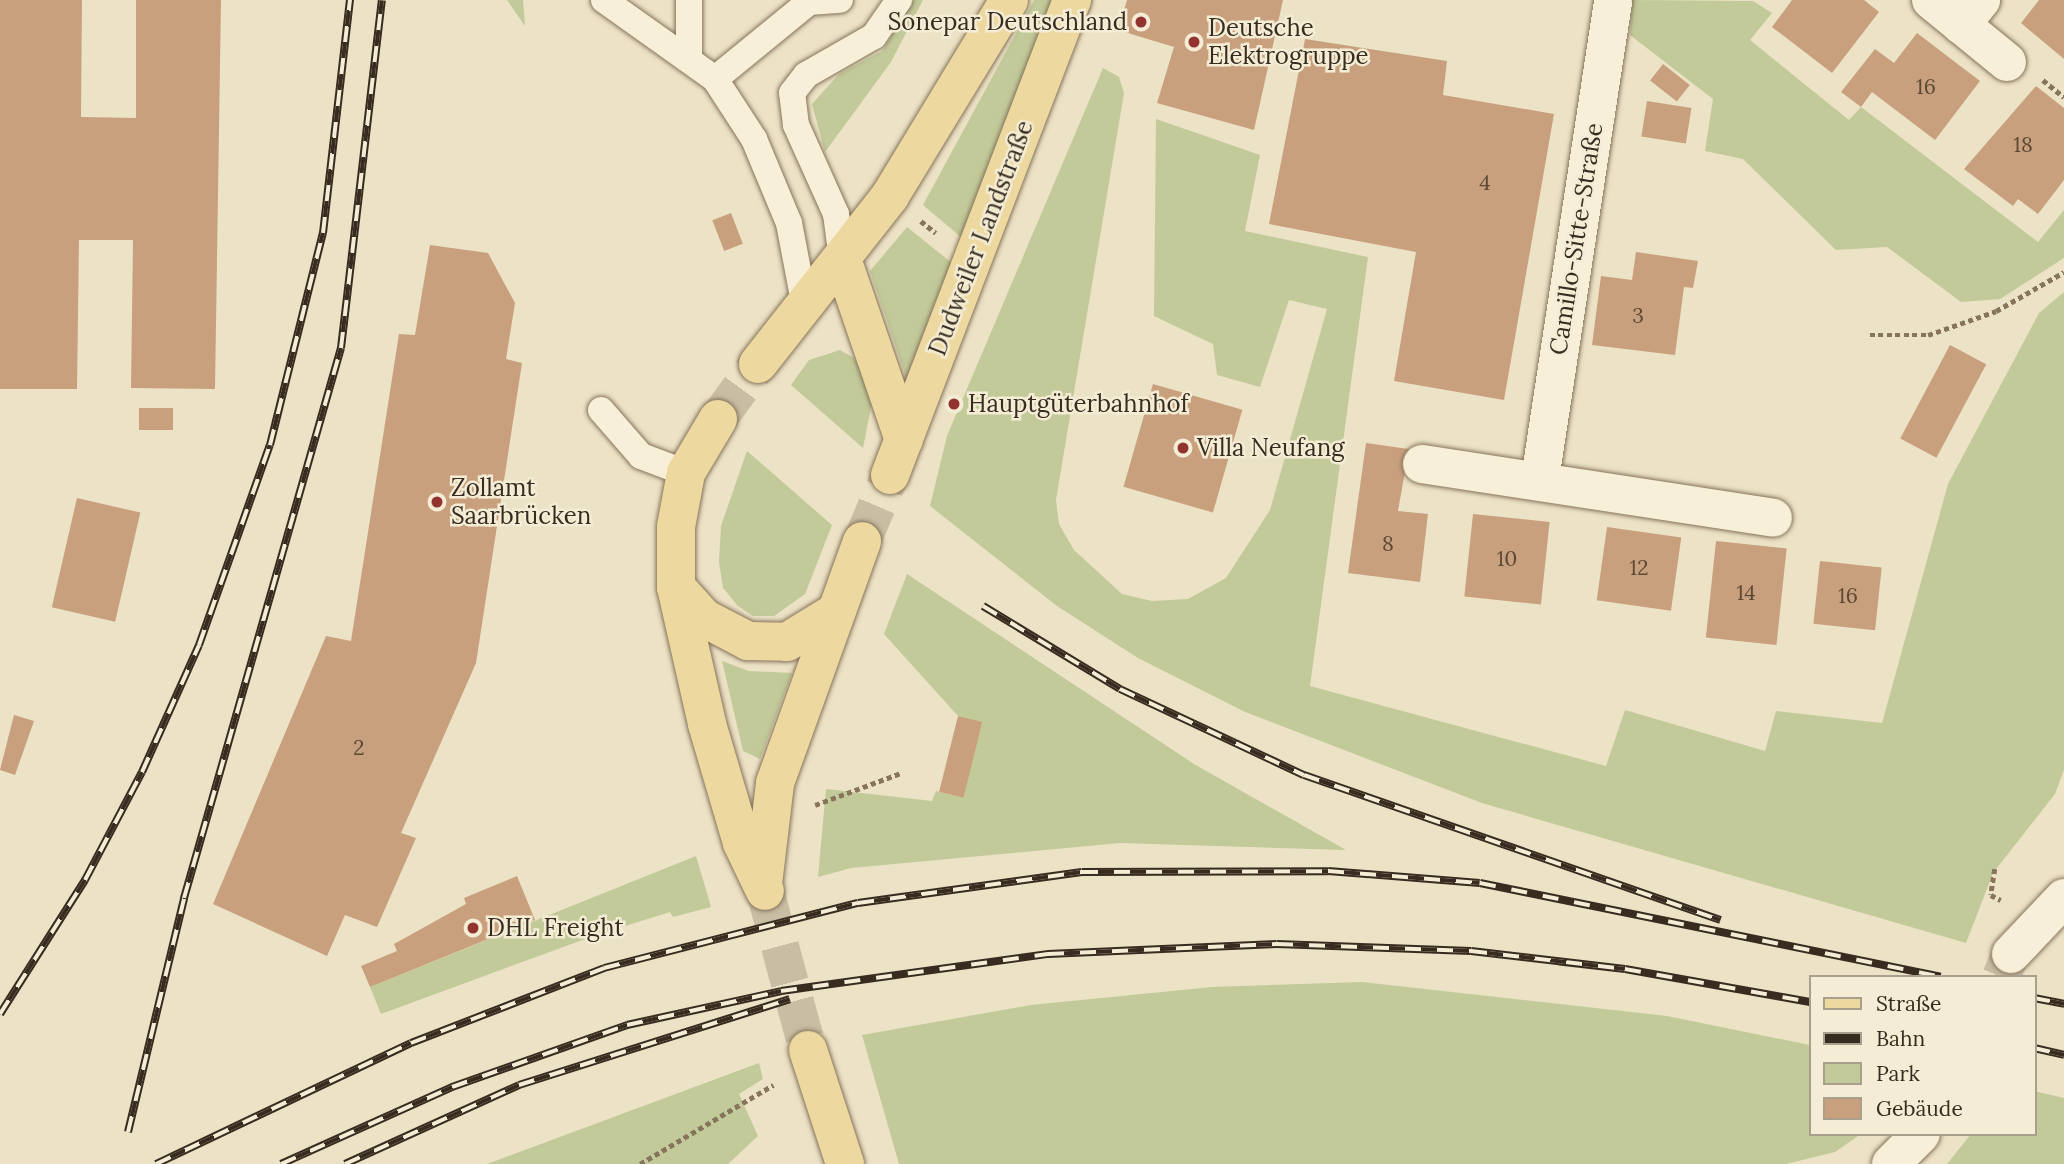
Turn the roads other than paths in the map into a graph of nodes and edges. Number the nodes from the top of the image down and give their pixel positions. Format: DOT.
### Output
graph roads {
  1 [pos="604,0"];
  2 [pos="689,0"];
  3 [pos="840,0"];
  4 [pos="899,0"];
  5 [pos="1009,0"];
  6 [pos="1072,0"];
  7 [pos="1613,0"];
  8 [pos="1931,0"];
  9 [pos="808,1"];
  10 [pos="1971,12"];
  11 [pos="689,59"];
  12 [pos="2007,62"];
  13 [pos="715,79"];
  14 [pos="842,258"];
  15 [pos="805,307"];
  16 [pos="758,364"];
  17 [pos="601,410"];
  18 [pos="718,419"];
  19 [pos="904,440"];
  20 [pos="1423,464"];
  21 [pos="686,473"];
  22 [pos="890,475"];
  23 [pos="1540,479"];
  24 [pos="1773,518"];
  25 [pos="862,541"];
  26 [pos="676,587"];
  27 [pos="834,613"];
  28 [pos="2064,898"];
  29 [pos="2011,954"];
  30 [pos="808,1049"];
  31 [pos="1919,1136"];
  32 [pos="845,1164"];
  33 [pos="1891,1164"];
  1 -- 11 [label="lane"];
  2 -- 11 [label="lane"];
  3 -- 9 [label="lane"];
  4 -- 14 [label="lane"];
  5 -- 14 [label="main road"];
  6 -- 19 [label="main road, Dudweiler Landstraße"];
  7 -- 23 [label="street, Camillo-Sitte-Straße"];
  8 -- 10 [label="street"];
  9 -- 13 [label="lane"];
  10 -- 12 [label="street"];
  11 -- 13 [label="lane"];
  13 -- 15 [label="lane"];
  14 -- 15 [label="main road"];
  14 -- 19 [label="main road"];
  15 -- 16 [label="main road"];
  17 -- 21 [label="lane"];
  18 -- 21 [label="main road"];
  19 -- 22 [label="main road, Dudweiler Landstraße"];
  20 -- 23 [label="street"];
  21 -- 26 [label="main road"];
  23 -- 24 [label="street"];
  25 -- 27 [label="main road"];
  26 -- 27 [label="main road"];
  26 -- 27 [label="main road"];
  28 -- 29 [label="street"];
  30 -- 32 [label="main road"];
  31 -- 33 [label="street"];
}
